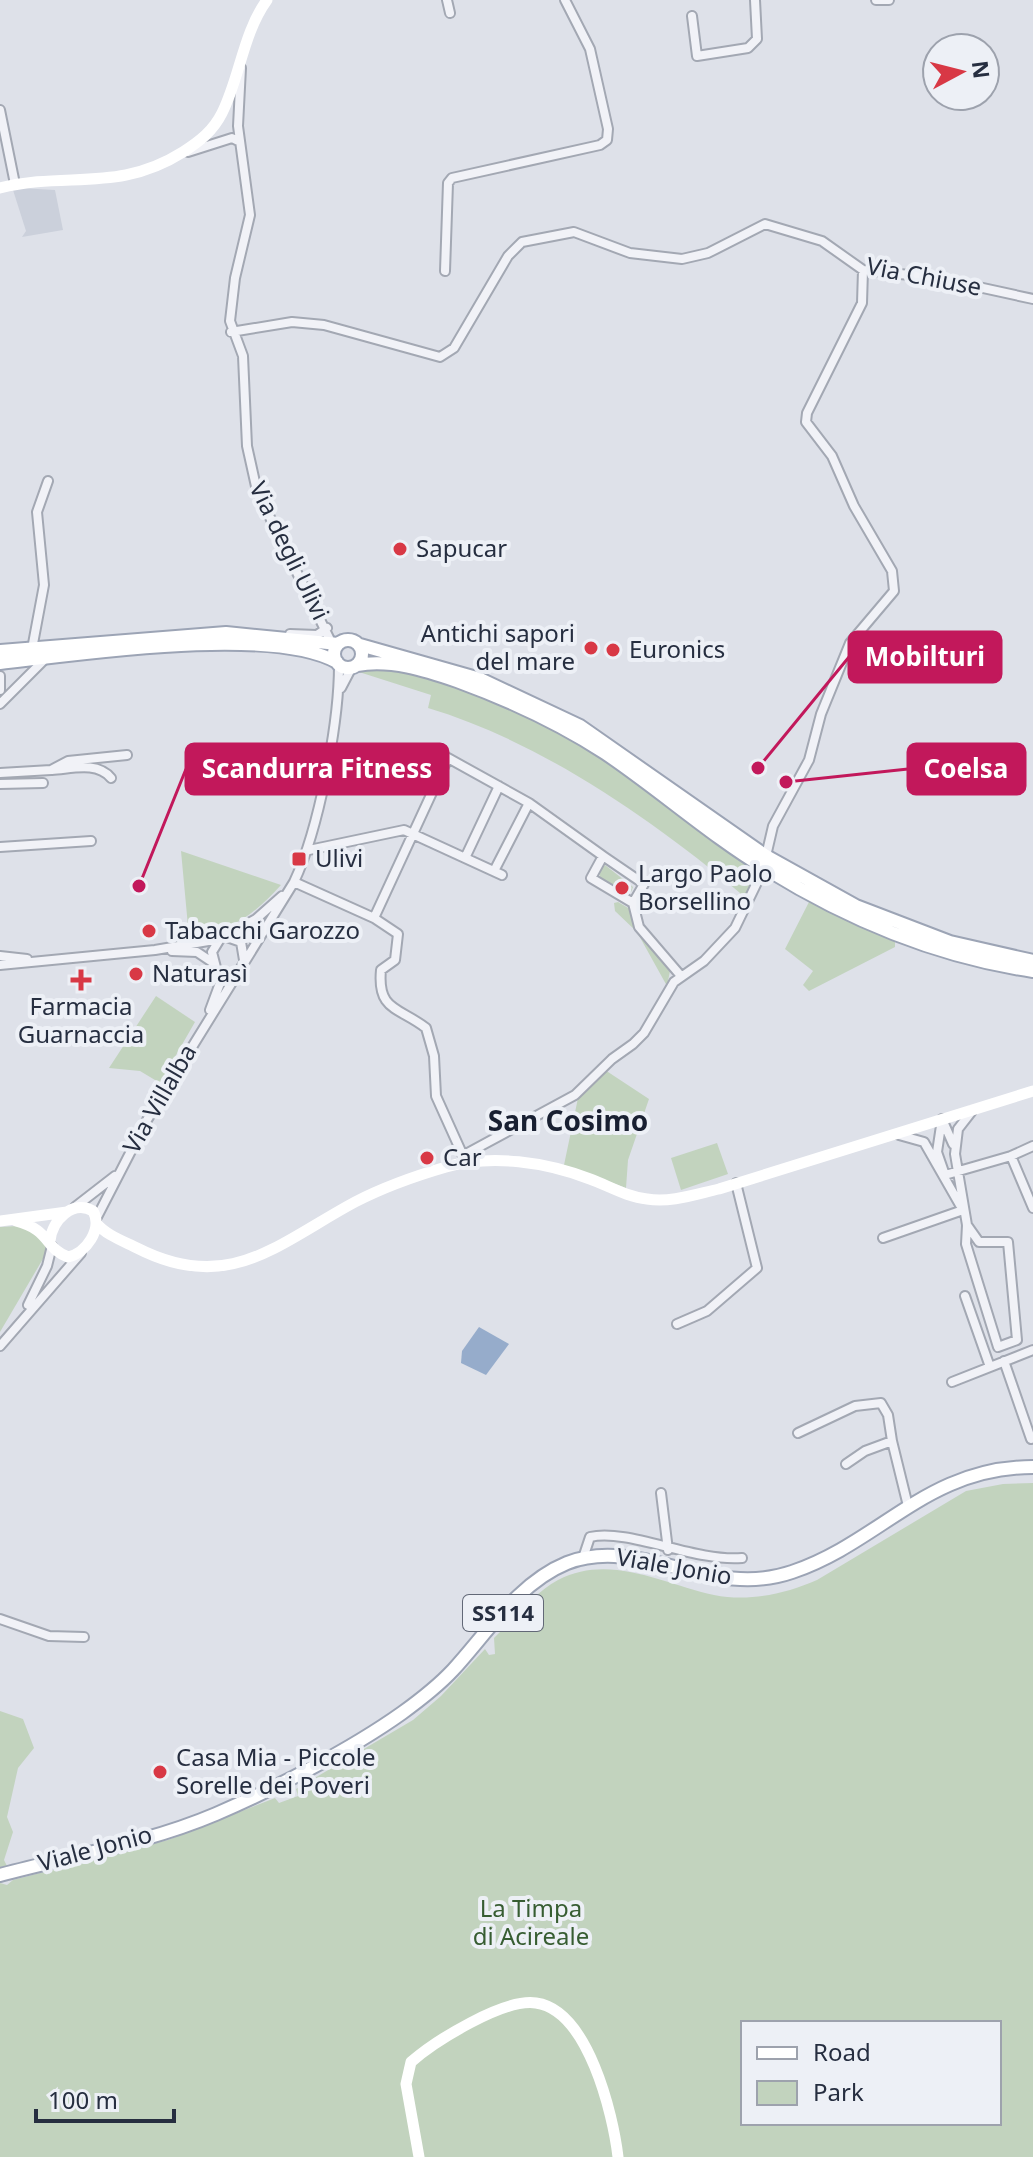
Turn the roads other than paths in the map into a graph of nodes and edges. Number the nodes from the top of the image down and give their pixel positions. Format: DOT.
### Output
graph roads {
  1 [pos="267,0"];
  2 [pos="447,0"];
  3 [pos="565,0"];
  4 [pos="755,0"];
  5 [pos="876,0"];
  6 [pos="889,0"];
  7 [pos="450,13"];
  8 [pos="692,16"];
  9 [pos="241,63"];
  10 [pos="0,110"];
  11 [pos="240,142"];
  12 [pos="179,154"];
  13 [pos="15,184"];
  14 [pos="0,188"];
  15 [pos="863,270"];
  16 [pos="445,271"];
  17 [pos="1033,299"];
  18 [pos="231,332"];
  19 [pos="48,481"];
  20 [pos="334,637"];
  21 [pos="360,645"];
  22 [pos="32,649"];
  23 [pos="0,651"];
  24 [pos="46,658"];
  25 [pos="0,663"];
  26 [pos="346,665"];
  27 [pos="0,676"];
  28 [pos="0,690"];
  29 [pos="0,704"];
  30 [pos="127,755"];
  31 [pos="51,770"];
  32 [pos="0,773"];
  33 [pos="111,778"];
  34 [pos="43,783"];
  35 [pos="0,784"];
  36 [pos="499,786"];
  37 [pos="529,803"];
  38 [pos="413,834"];
  39 [pos="91,841"];
  40 [pos="0,847"];
  41 [pos="309,850"];
  42 [pos="600,854"];
  43 [pos="465,858"];
  44 [pos="765,862"];
  45 [pos="291,886"];
  46 [pos="633,903"];
  47 [pos="374,918"];
  48 [pos="223,938"];
  49 [pos="155,950"];
  50 [pos="0,956"];
  51 [pos="36,960"];
  52 [pos="1033,961"];
  53 [pos="241,963"];
  54 [pos="0,965"];
  55 [pos="217,966"];
  56 [pos="1033,971"];
  57 [pos="681,976"];
  58 [pos="205,1022"];
  59 [pos="1033,1091"];
  60 [pos="973,1110"];
  61 [pos="942,1119"];
  62 [pos="890,1135"];
  63 [pos="1033,1146"];
  64 [pos="955,1154"];
  65 [pos="1011,1156"];
  66 [pos="464,1159"];
  67 [pos="958,1171"];
  68 [pos="945,1175"];
  69 [pos="115,1176"];
  70 [pos="736,1183"];
  71 [pos="1033,1208"];
  72 [pos="72,1209"];
  73 [pos="963,1210"];
  74 [pos="96,1220"];
  75 [pos="0,1221"];
  76 [pos="16,1221"];
  77 [pos="967,1225"];
  78 [pos="883,1238"];
  79 [pos="126,1243"];
  80 [pos="51,1244"];
  81 [pos="86,1248"];
  82 [pos="965,1296"];
  83 [pos="23,1317"];
  84 [pos="677,1324"];
  85 [pos="0,1346"];
  86 [pos="1033,1350"];
  87 [pos="1004,1361"];
  88 [pos="990,1367"];
  89 [pos="952,1382"];
  90 [pos="798,1433"];
  91 [pos="1031,1439"];
  92 [pos="892,1441"];
  93 [pos="846,1464"];
  94 [pos="1033,1467"];
  95 [pos="661,1493"];
  96 [pos="908,1506"];
  97 [pos="668,1550"];
  98 [pos="583,1558"];
  99 [pos="742,1558"];
  100 [pos="0,1619"];
  101 [pos="84,1637"];
  102 [pos="0,1875"];
  103 [pos="419,2157"];
  104 [pos="618,2157"];
  1 -- 9 [label="street"];
  2 -- 7 [label="street"];
  3 -- 16 [label="street"];
  4 -- 8 [label="street"];
  5 -- 6 [label="street"];
  9 -- 11 [label="street, Via degli Ulivi"];
  9 -- 12 [label="street"];
  10 -- 13 [label="street"];
  11 -- 12 [label="street"];
  11 -- 18 [label="street, Via degli Ulivi"];
  12 -- 13 [label="street"];
  13 -- 14 [label="street"];
  15 -- 17 [label="street, Via Chiuse"];
  15 -- 18 [label="street, Via Chiuse"];
  15 -- 44 [label="street"];
  18 -- 20 [label="street, Via degli Ulivi"];
  19 -- 22 [label="street"];
  20 -- 21 [label="main road"];
  20 -- 22 [label="main road"];
  20 -- 26 [label="main road"];
  21 -- 26 [label="main road"];
  21 -- 44 [label="main road"];
  22 -- 23 [label="main road"];
  24 -- 25 [label="main road"];
  24 -- 26 [label="main road"];
  24 -- 29 [label="street"];
  26 -- 41 [label="street"];
  26 -- 44 [label="main road"];
  27 -- 28 [label="street"];
  30 -- 31 [label="street"];
  31 -- 32 [label="street"];
  31 -- 33 [label="street"];
  34 -- 35 [label="street"];
  36 -- 37 [label="street"];
  36 -- 38 [label="street"];
  36 -- 43 [label="street"];
  37 -- 42 [label="street"];
  37 -- 43 [label="street"];
  38 -- 41 [label="street"];
  38 -- 43 [label="street"];
  38 -- 47 [label="street"];
  39 -- 40 [label="street"];
  41 -- 45 [label="street"];
  42 -- 46 [label="street"];
  42 -- 46 [label="street"];
  44 -- 52 [label="main road"];
  44 -- 56 [label="main road"];
  44 -- 57 [label="street"];
  45 -- 47 [label="street"];
  45 -- 48 [label="street"];
  45 -- 53 [label="street"];
  46 -- 57 [label="street"];
  47 -- 66 [label="street"];
  48 -- 49 [label="street"];
  48 -- 53 [label="street"];
  48 -- 55 [label="street"];
  49 -- 51 [label="street"];
  49 -- 55 [label="street"];
  50 -- 51 [label="street"];
  51 -- 54 [label="street"];
  53 -- 55 [label="street"];
  53 -- 58 [label="street"];
  55 -- 58 [label="street"];
  57 -- 66 [label="street"];
  58 -- 69 [label="street, Via Villalba"];
  59 -- 60 [label="street"];
  60 -- 61 [label="street"];
  60 -- 64 [label="street"];
  61 -- 62 [label="street"];
  61 -- 64 [label="street"];
  61 -- 68 [label="street"];
  62 -- 68 [label="street"];
  62 -- 70 [label="street"];
  63 -- 65 [label="street"];
  64 -- 67 [label="street"];
  65 -- 67 [label="street"];
  65 -- 71 [label="street"];
  66 -- 70 [label="street"];
  66 -- 79 [label="street"];
  67 -- 68 [label="street"];
  67 -- 73 [label="street"];
  68 -- 73 [label="street"];
  69 -- 72 [label="street"];
  69 -- 74 [label="street, Via Villalba"];
  70 -- 84 [label="street"];
  72 -- 74 [label="street"];
  72 -- 76 [label="street"];
  72 -- 80 [label="street"];
  73 -- 77 [label="street"];
  73 -- 78 [label="street"];
  74 -- 79 [label="street"];
  74 -- 81 [label="street"];
  75 -- 76 [label="street"];
  76 -- 80 [label="street"];
  77 -- 77 [label="street"];
  79 -- 81 [label="street"];
  80 -- 81 [label="street"];
  80 -- 83 [label="street"];
  81 -- 83 [label="street"];
  82 -- 88 [label="street"];
  83 -- 85 [label="street"];
  86 -- 87 [label="street"];
  87 -- 88 [label="street"];
  87 -- 91 [label="street"];
  88 -- 89 [label="street"];
  90 -- 92 [label="street"];
  92 -- 93 [label="street"];
  92 -- 96 [label="street"];
  94 -- 96 [label="main road, Viale Jonio / SS114"];
  95 -- 97 [label="street"];
  96 -- 98 [label="main road, Viale Jonio / SS114"];
  97 -- 98 [label="street"];
  97 -- 99 [label="street"];
  98 -- 102 [label="main road, Viale Jonio / SS114"];
  100 -- 101 [label="street"];
  103 -- 104 [label="street"];
}
